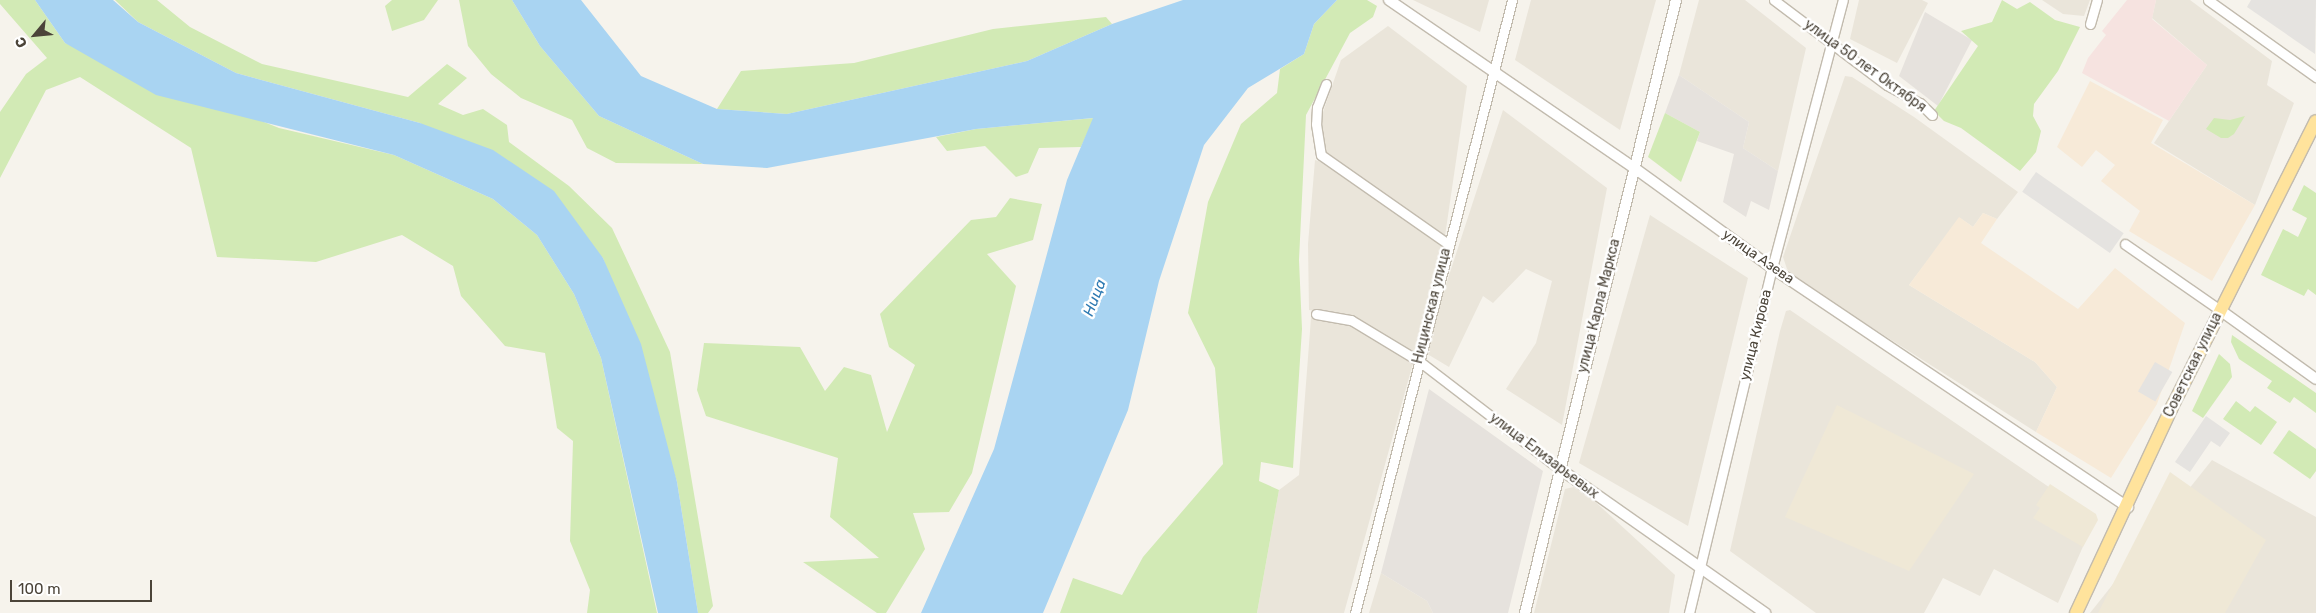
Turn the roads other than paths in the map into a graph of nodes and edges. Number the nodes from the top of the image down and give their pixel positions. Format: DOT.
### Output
graph roads {
  1 [pos="1512,0"];
  2 [pos="1676,0"];
  3 [pos="1774,0"];
  4 [pos="1843,0"];
  5 [pos="2097,0"];
  6 [pos="2208,0"];
  7 [pos="1390,1"];
  8 [pos="2090,24"];
  9 [pos="1832,43"];
  10 [pos="1494,70"];
  11 [pos="2316,77"];
  12 [pos="1326,84"];
  13 [pos="1932,115"];
  14 [pos="2316,121"];
  15 [pos="1633,167"];
  16 [pos="1448,244"];
  17 [pos="2125,244"];
  18 [pos="1772,268"];
  19 [pos="2220,310"];
  20 [pos="1316,314"];
  21 [pos="1418,361"];
  22 [pos="2316,379"];
  23 [pos="1560,469"];
  24 [pos="2128,507"];
  25 [pos="1700,568"];
  26 [pos="1355,613"];
  27 [pos="1525,613"];
  28 [pos="1689,613"];
  29 [pos="1765,613"];
  30 [pos="2076,613"];
  1 -- 10 [label="street, Ницинская улица"];
  2 -- 15 [label="street, улица Карла Маркса"];
  3 -- 9 [label="street, улица 50 лет Октября"];
  4 -- 9 [label="street, улица Кирова"];
  5 -- 8 [label="street"];
  6 -- 11 [label="street"];
  7 -- 10 [label="street, улица Азева"];
  9 -- 13 [label="street, улица 50 лет Октября"];
  9 -- 18 [label="street, улица Кирова"];
  10 -- 15 [label="street, улица Азева"];
  10 -- 16 [label="street, Ницинская улица"];
  12 -- 16 [label="street"];
  14 -- 19 [label="main road, Советская улица"];
  15 -- 18 [label="street, улица Азева"];
  15 -- 23 [label="street, улица Карла Маркса"];
  16 -- 21 [label="street, Ницинская улица"];
  17 -- 19 [label="street"];
  18 -- 24 [label="street, улица Азева"];
  18 -- 25 [label="street, улица Кирова"];
  19 -- 22 [label="street"];
  19 -- 24 [label="main road, Советская улица"];
  20 -- 21 [label="street, улица Елизарьевых"];
  21 -- 23 [label="street, улица Елизарьевых"];
  21 -- 26 [label="street, Ницинская улица"];
  23 -- 25 [label="street, улица Елизарьевых"];
  23 -- 27 [label="street, улица Карла Маркса"];
  24 -- 30 [label="main road, Советская улица"];
  25 -- 28 [label="street, улица Кирова"];
  25 -- 29 [label="street, улица Елизарьевых"];
}
